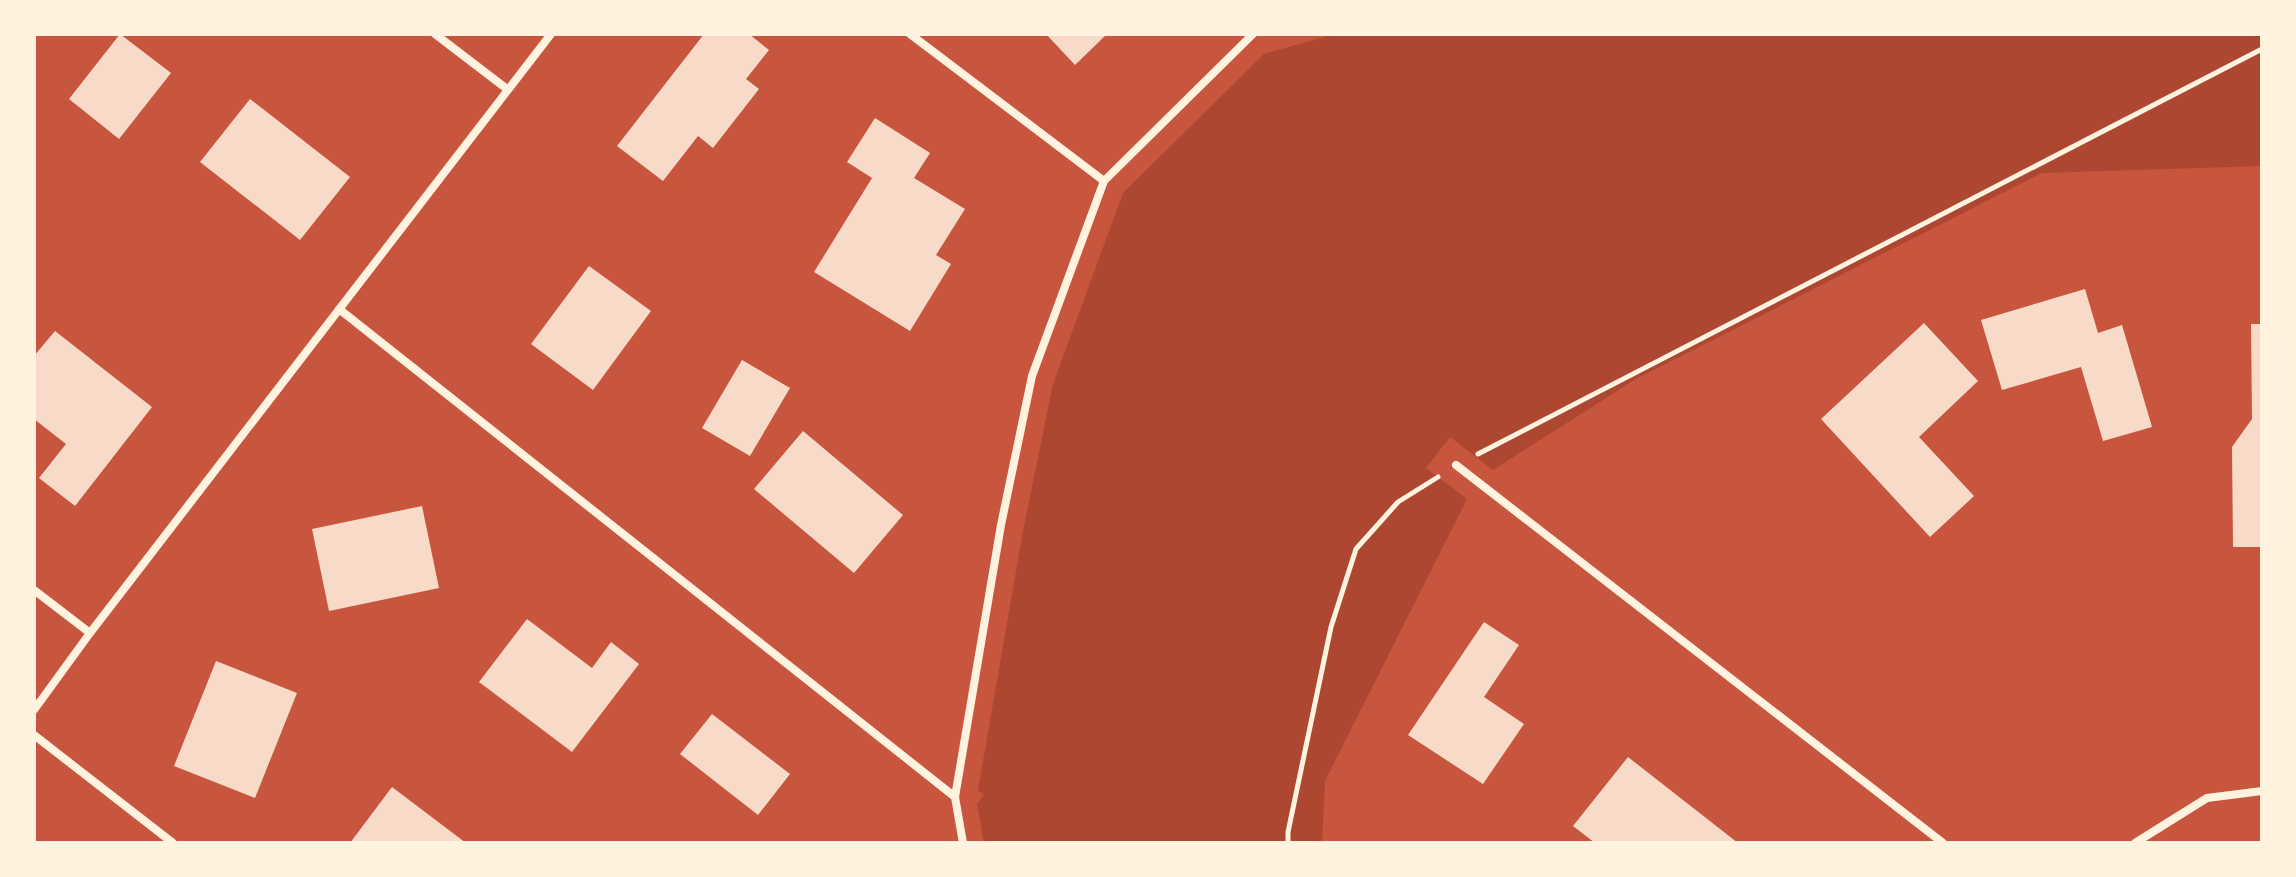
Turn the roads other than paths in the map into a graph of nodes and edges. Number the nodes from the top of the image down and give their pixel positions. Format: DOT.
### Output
graph roads {
  1 [pos="435,34"];
  2 [pos="551,34"];
  3 [pos="910,34"];
  4 [pos="1253,34"];
  5 [pos="507,89"];
  6 [pos="1104,181"];
  7 [pos="339,309"];
  8 [pos="1456,465"];
  9 [pos="34,590"];
  10 [pos="90,633"];
  11 [pos="34,710"];
  12 [pos="34,735"];
  13 [pos="2262,791"];
  14 [pos="955,797"];
  15 [pos="173,843"];
  16 [pos="963,843"];
  17 [pos="1943,843"];
  18 [pos="2135,843"];
  1 -- 5 [label="street"];
  2 -- 5 [label="street"];
  3 -- 6 [label="street"];
  4 -- 6 [label="street"];
  5 -- 7 [label="street"];
  6 -- 14 [label="street"];
  7 -- 10 [label="street"];
  7 -- 14 [label="street"];
  8 -- 17 [label="street"];
  9 -- 10 [label="street"];
  10 -- 11 [label="street"];
  12 -- 15 [label="street"];
  13 -- 18 [label="street"];
  14 -- 16 [label="street"];
}
